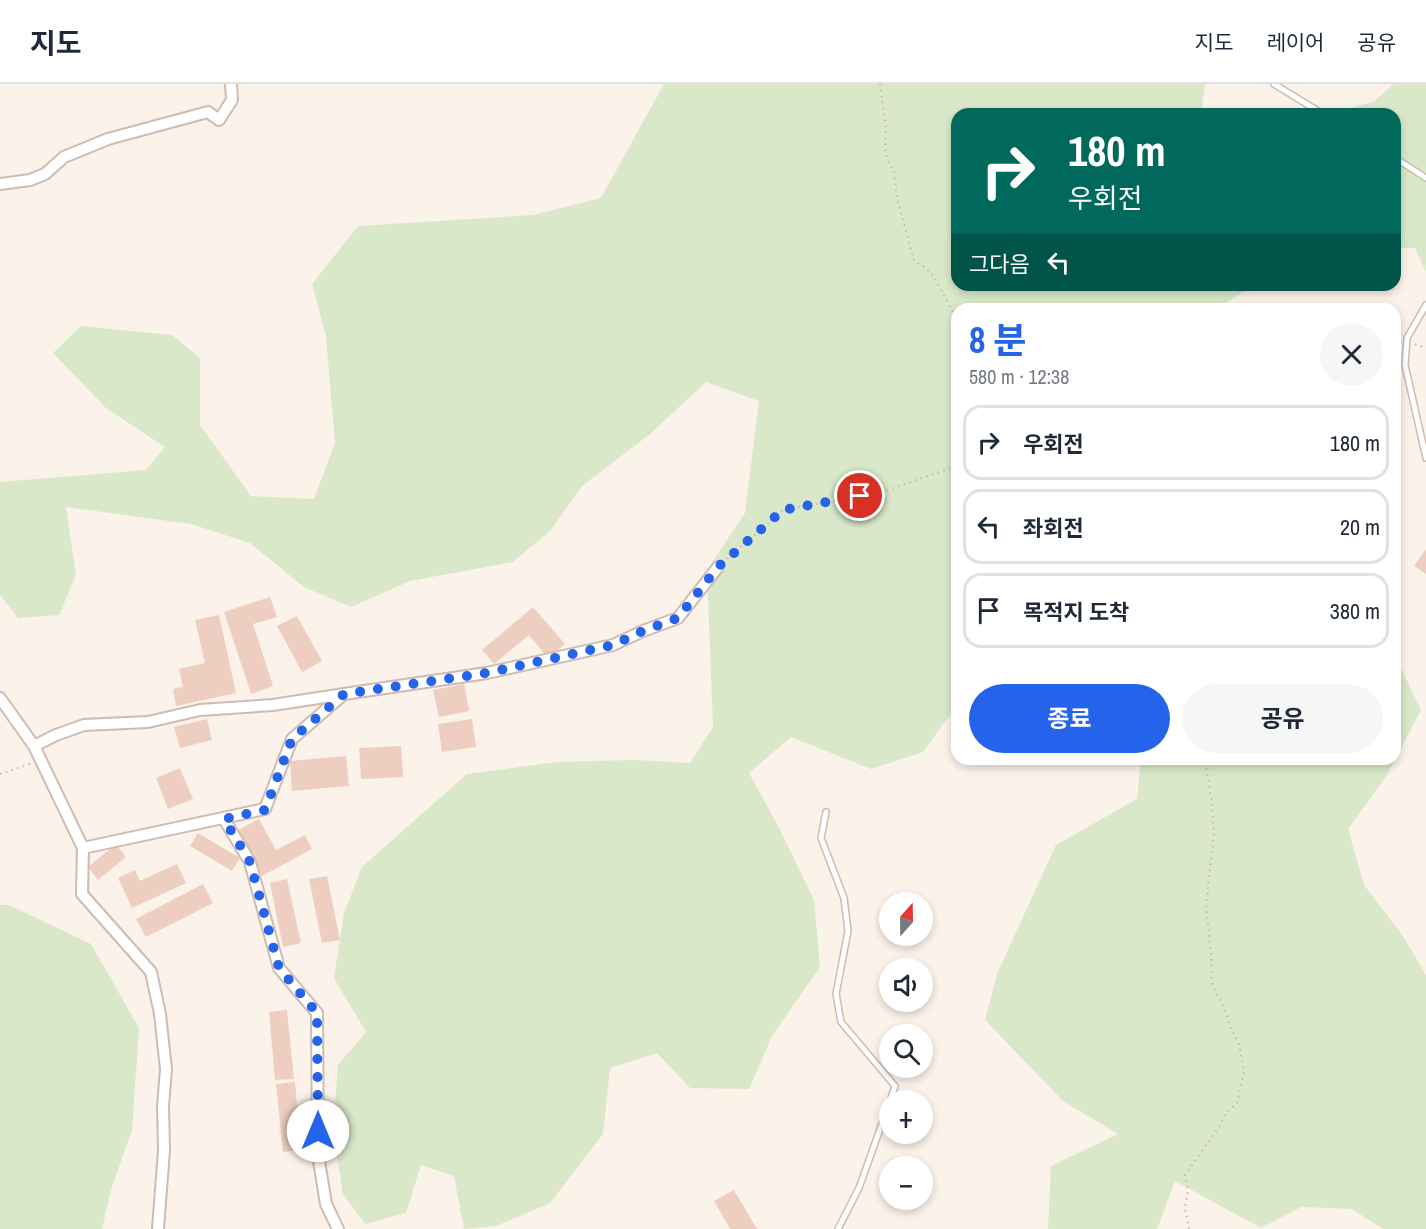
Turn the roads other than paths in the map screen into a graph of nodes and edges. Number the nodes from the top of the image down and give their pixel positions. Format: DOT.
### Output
graph roads {
  1 [pos="231,84"];
  2 [pos="1274,84"];
  3 [pos="1313,108"];
  4 [pos="1401,162"];
  5 [pos="1426,178"];
  6 [pos="0,184"];
  7 [pos="1426,305"];
  8 [pos="1426,458"];
  9 [pos="718,567"];
  10 [pos="344,694"];
  11 [pos="0,698"];
  12 [pos="34,746"];
  13 [pos="826,812"];
  14 [pos="224,819"];
  15 [pos="83,848"];
  16 [pos="894,1090"];
  17 [pos="879,1132"];
  18 [pos="158,1229"];
  19 [pos="338,1229"];
  20 [pos="838,1229"];
  1 -- 6 [label="street"];
  2 -- 3 [label="lane"];
  4 -- 5 [label="lane"];
  7 -- 8 [label="lane"];
  9 -- 10 [label="street"];
  10 -- 12 [label="street"];
  10 -- 14 [label="street"];
  11 -- 12 [label="street"];
  12 -- 15 [label="street"];
  13 -- 16 [label="lane"];
  14 -- 15 [label="street"];
  14 -- 19 [label="street"];
  15 -- 18 [label="street"];
  17 -- 20 [label="lane"];
}
